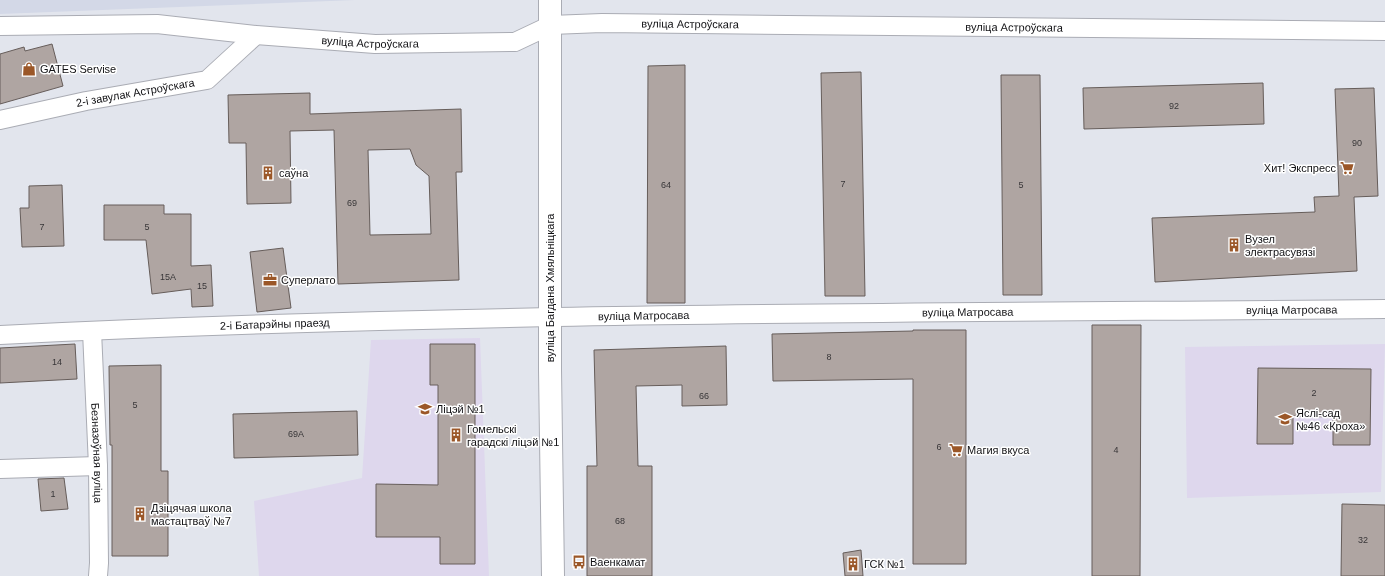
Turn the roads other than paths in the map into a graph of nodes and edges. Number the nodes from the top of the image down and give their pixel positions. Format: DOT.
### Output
graph roads {
  1 [pos="550,0"];
  2 [pos="551,25"];
  3 [pos="0,26"];
  4 [pos="1385,31"];
  5 [pos="256,35"];
  6 [pos="0,120"];
  7 [pos="1385,308"];
  8 [pos="550,317"];
  9 [pos="92,331"];
  10 [pos="0,335"];
  11 [pos="98,466"];
  12 [pos="0,469"];
  13 [pos="98,576"];
  14 [pos="553,576"];
  1 -- 2 [label="main road, вуліца Багдана Хмяльніцкага"];
  2 -- 4 [label="street, вуліца Астроўскага"];
  2 -- 5 [label="street, вуліца Астроўскага"];
  2 -- 8 [label="main road, вуліца Багдана Хмяльніцкага"];
  3 -- 5 [label="street, вуліца Астроўскага"];
  5 -- 6 [label="street, 2-і завулак Астроўскага"];
  7 -- 8 [label="street, вуліца Матросава"];
  8 -- 9 [label="street, 2-і Батарэйны праезд"];
  8 -- 14 [label="main road, вуліца Багдана Хмяльніцкага"];
  9 -- 10 [label="street, 2-і Батарэйны праезд"];
  9 -- 11 [label="street, Безназоўная вуліца"];
  11 -- 12 [label="street"];
  11 -- 13 [label="street, Безназоўная вуліца"];
}
